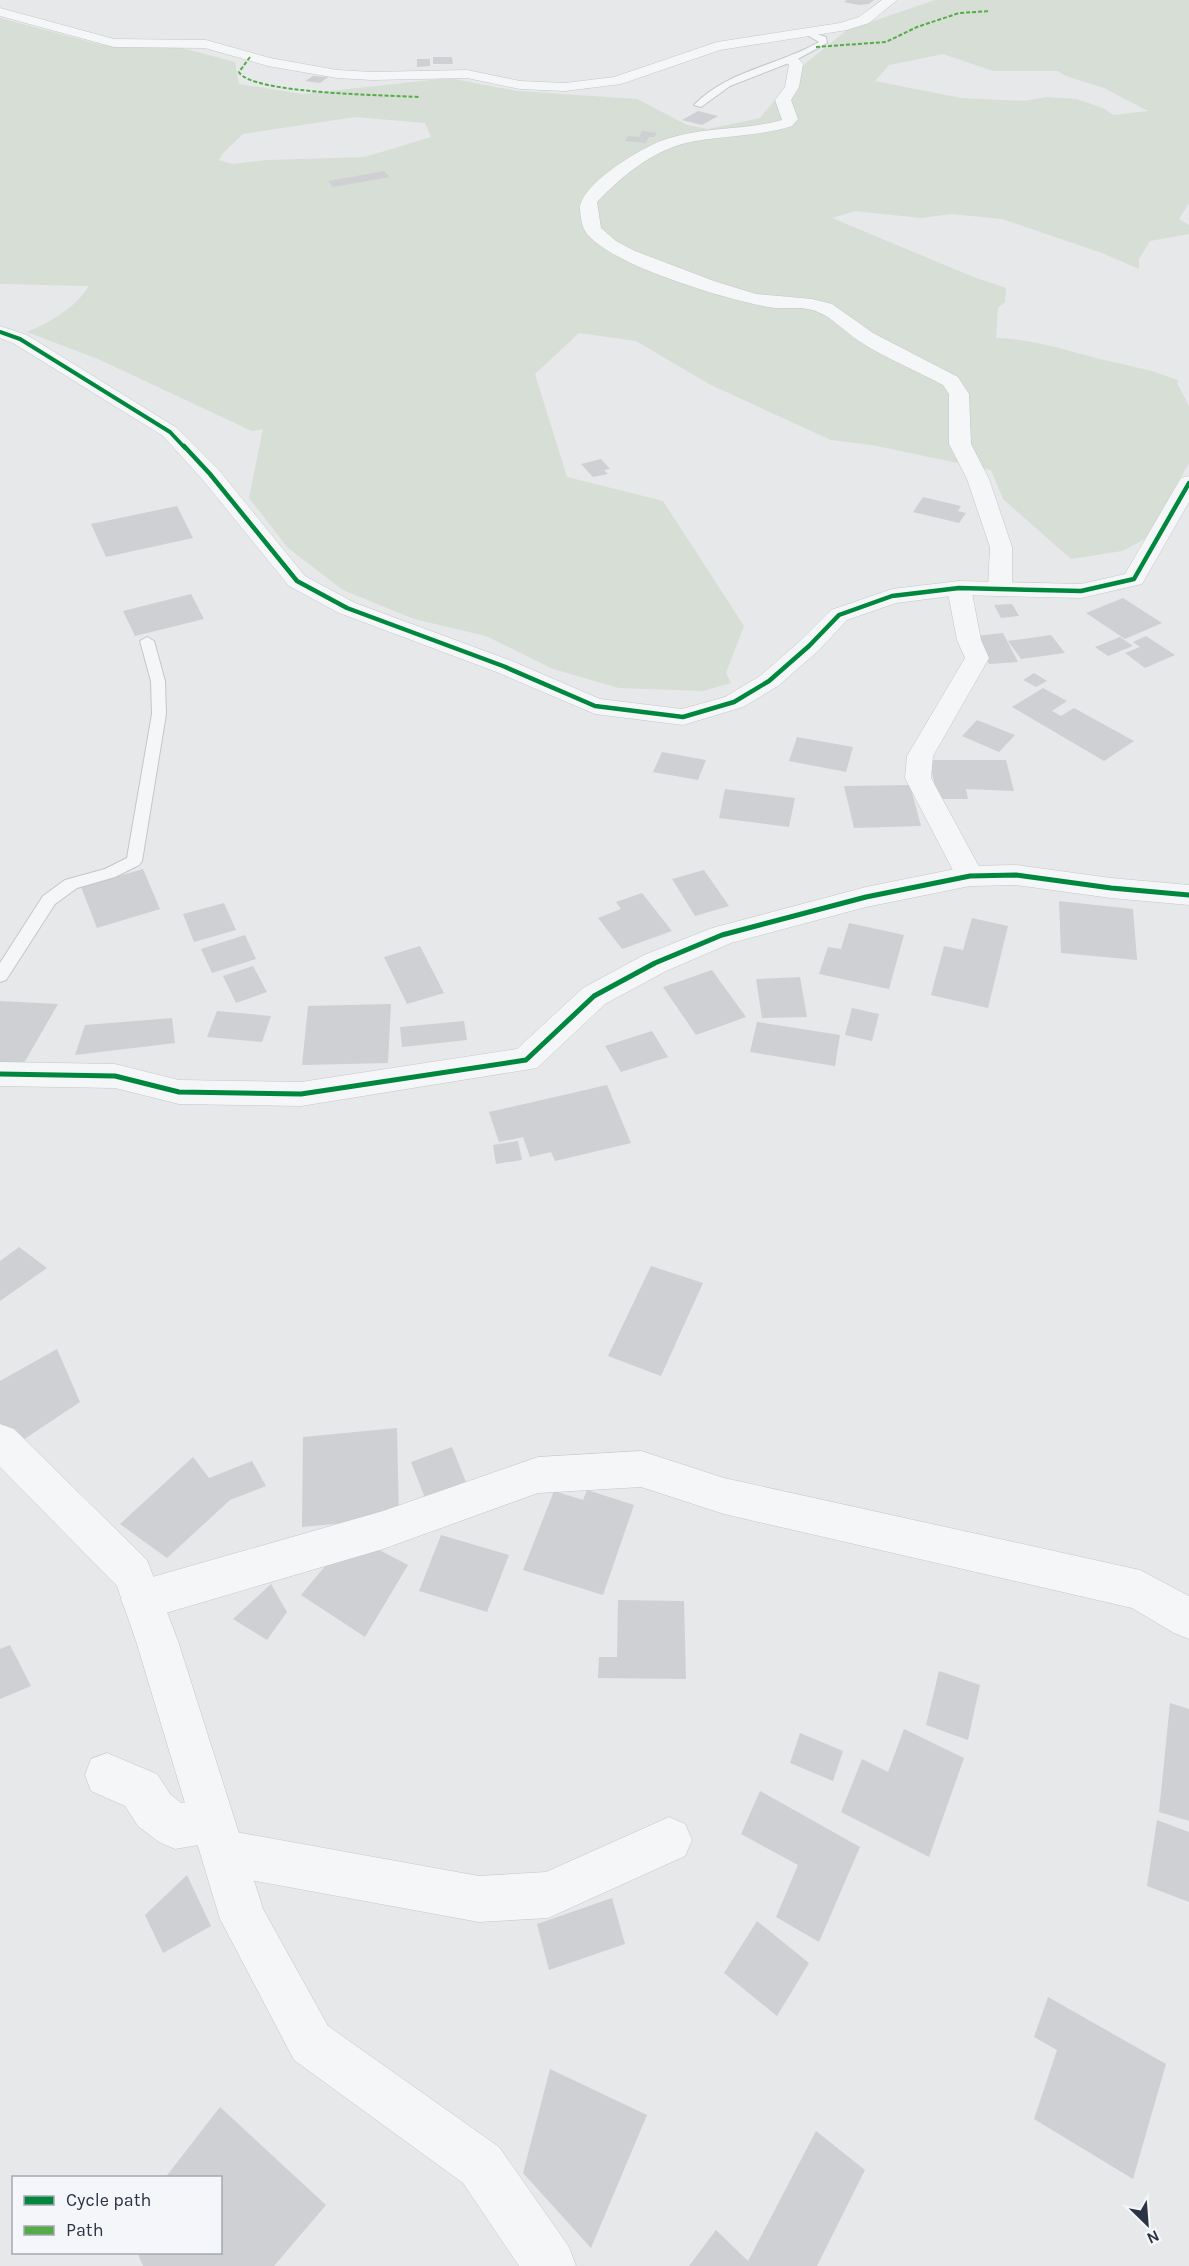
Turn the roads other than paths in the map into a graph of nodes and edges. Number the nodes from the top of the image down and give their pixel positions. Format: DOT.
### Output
graph roads {
  1 [pos="890,0"];
  2 [pos="0,12"];
  3 [pos="810,33"];
  4 [pos="792,60"];
  5 [pos="698,105"];
  6 [pos="0,332"];
  7 [pos="1189,483"];
  8 [pos="958,588"];
  9 [pos="1000,589"];
  10 [pos="147,640"];
  11 [pos="970,876"];
  12 [pos="1189,895"];
  13 [pos="0,976"];
  14 [pos="0,1074"];
  15 [pos="0,1441"];
  16 [pos="142,1600"];
  17 [pos="1189,1619"];
  18 [pos="107,1775"];
  19 [pos="217,1836"];
  20 [pos="669,1840"];
  21 [pos="550,2266"];
  1 -- 3 [label="street"];
  2 -- 3 [label="street"];
  3 -- 4 [label="lane"];
  4 -- 5 [label="lane"];
  4 -- 9 [label="street"];
  6 -- 8 [label="street"];
  7 -- 9 [label="street"];
  8 -- 9 [label="street"];
  8 -- 11 [label="street"];
  10 -- 13 [label="lane"];
  11 -- 12 [label="street"];
  11 -- 14 [label="street"];
  15 -- 16 [label="street"];
  16 -- 17 [label="street"];
  16 -- 19 [label="street"];
  18 -- 19 [label="street"];
  19 -- 20 [label="street"];
  19 -- 21 [label="street"];
}
